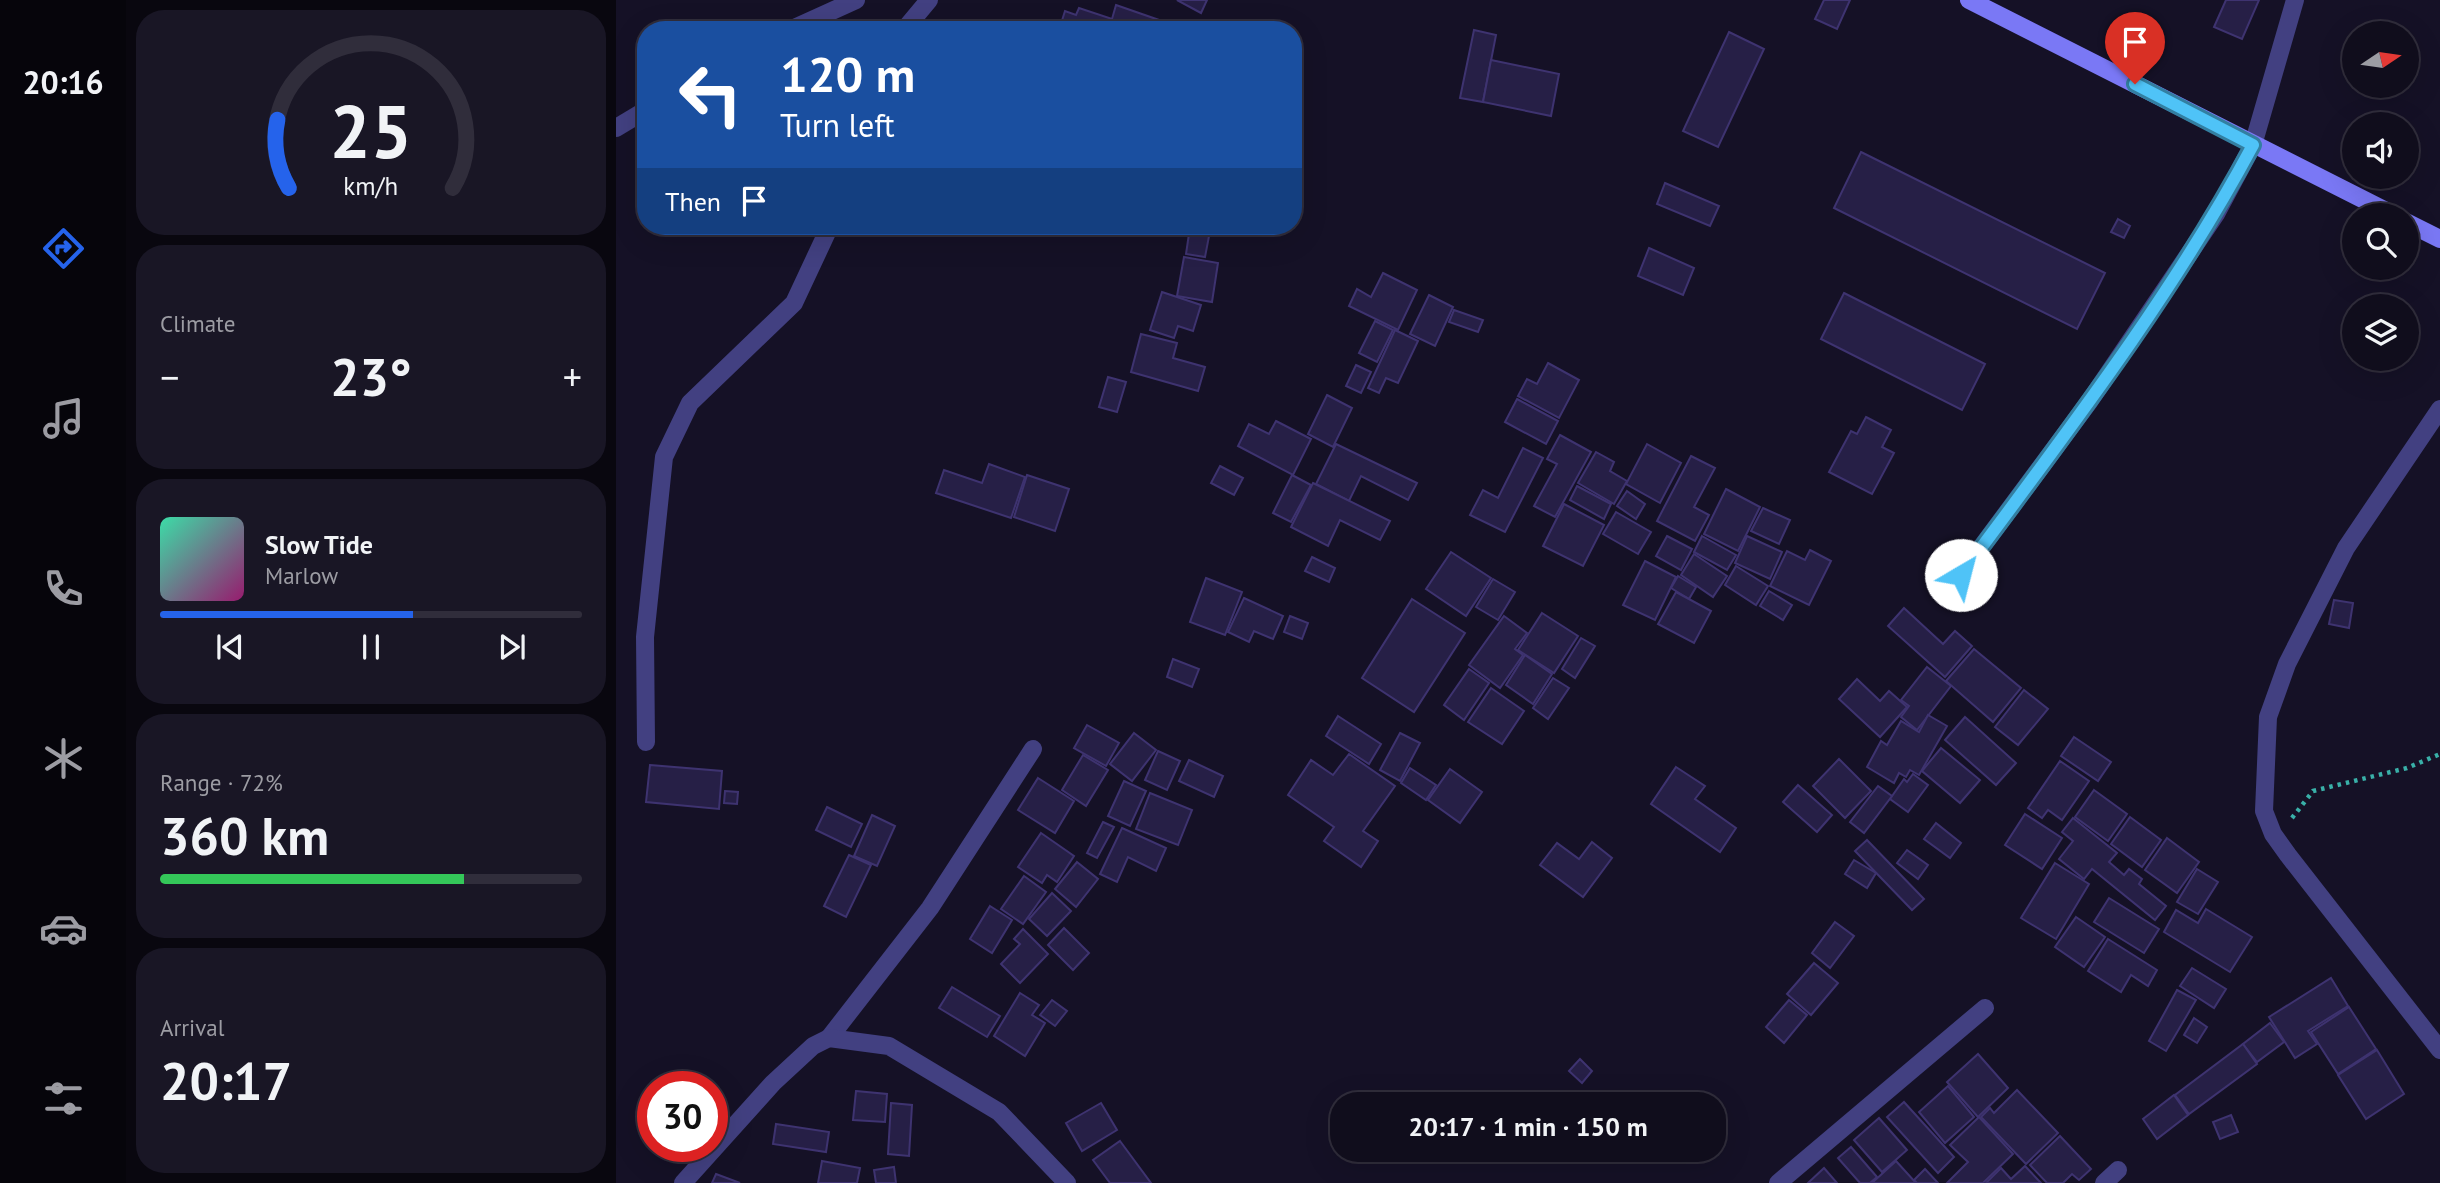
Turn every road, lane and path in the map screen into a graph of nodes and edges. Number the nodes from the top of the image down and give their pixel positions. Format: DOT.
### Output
graph roads {
  1 [pos="856,0"];
  2 [pos="929,0"];
  3 [pos="1969,0"];
  4 [pos="2295,0"];
  5 [pos="810,21"];
  6 [pos="912,21"];
  7 [pos="637,115"];
  8 [pos="616,128"];
  9 [pos="2253,145"];
  10 [pos="2370,203"];
  11 [pos="2419,228"];
  12 [pos="826,235"];
  13 [pos="2440,239"];
  14 [pos="2440,409"];
  15 [pos="1945,596"];
  16 [pos="646,742"];
  17 [pos="1033,749"];
  18 [pos="2440,754"];
  19 [pos="2264,811"];
  20 [pos="1985,1008"];
  21 [pos="829,1038"];
  22 [pos="2440,1050"];
  23 [pos="2118,1170"];
  24 [pos="683,1183"];
  25 [pos="1067,1183"];
  26 [pos="1778,1183"];
  27 [pos="2104,1183"];
  1 -- 5 [label="street"];
  2 -- 6 [label="street"];
  3 -- 9 [label="main road"];
  4 -- 9 [label="street"];
  7 -- 8 [label="street"];
  9 -- 10 [label="main road"];
  9 -- 15 [label="street"];
  11 -- 13 [label="main road"];
  12 -- 16 [label="street"];
  14 -- 19 [label="street"];
  17 -- 21 [label="street"];
  18 -- 19 [label="path"];
  19 -- 22 [label="street"];
  20 -- 26 [label="street"];
  21 -- 24 [label="street"];
  21 -- 25 [label="street"];
  23 -- 27 [label="street"];
}
